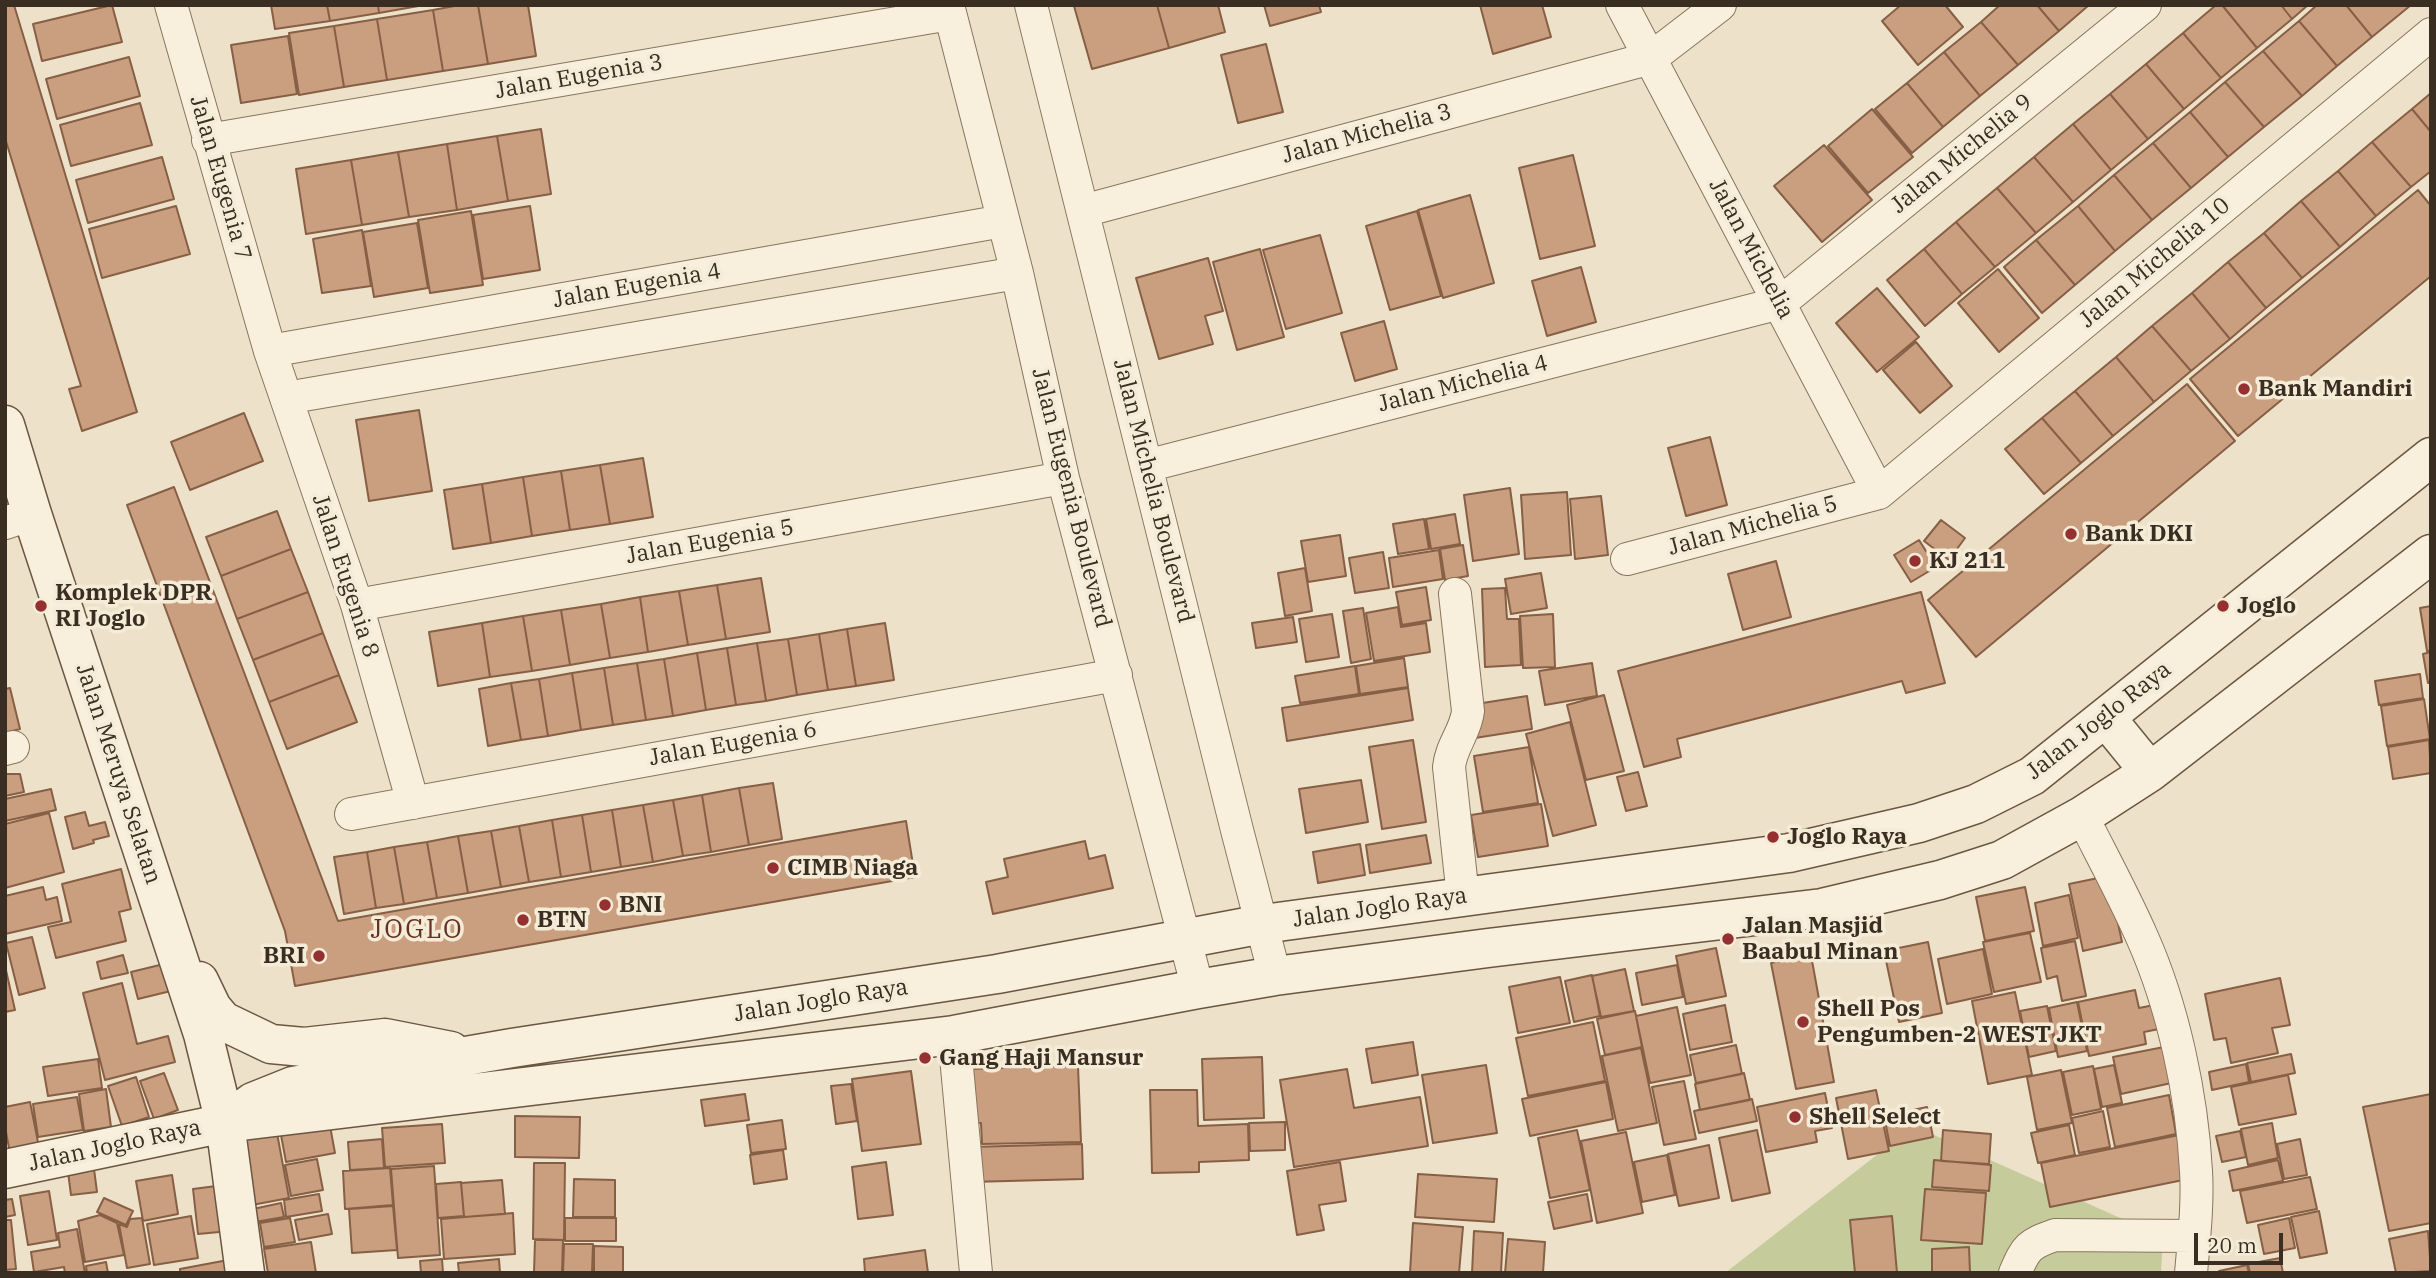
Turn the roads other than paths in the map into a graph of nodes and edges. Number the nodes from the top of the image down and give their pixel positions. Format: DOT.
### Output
graph roads {
  1 [pos="171,5"];
  2 [pos="1031,5"];
  3 [pos="1622,5"];
  4 [pos="1720,5"];
  5 [pos="2145,5"];
  6 [pos="949,9"];
  7 [pos="2431,34"];
  8 [pos="1651,58"];
  9 [pos="208,140"];
  10 [pos="1083,211"];
  11 [pos="1003,221"];
  12 [pos="1017,273"];
  13 [pos="1780,303"];
  14 [pos="270,351"];
  15 [pos="286,398"];
  16 [pos="5,425"];
  17 [pos="2431,457"];
  18 [pos="1146,466"];
  19 [pos="1063,478"];
  20 [pos="1879,493"];
  21 [pos="19,518"];
  22 [pos="2431,554"];
  23 [pos="1627,559"];
  24 [pos="1455,594"];
  25 [pos="357,606"];
  26 [pos="1116,674"];
  27 [pos="2106,718"];
  28 [pos="2150,772"];
  29 [pos="413,803"];
  30 [pos="351,814"];
  31 [pos="2082,816"];
  32 [pos="1463,897"];
  33 [pos="1263,924"];
  34 [pos="172,938"];
  35 [pos="1183,939"];
  36 [pos="1275,976"];
  37 [pos="1198,989"];
  38 [pos="954,1035"];
  39 [pos="473,1055"];
  40 [pos="225,1123"];
  41 [pos="5,1169"];
  42 [pos="2194,1236"];
  43 [pos="245,1273"];
  44 [pos="976,1273"];
  45 [pos="2015,1273"];
  46 [pos="2191,1273"];
  1 -- 9 [label="street, Jalan Eugenia 7"];
  2 -- 10 [label="street, Jalan Michelia Boulevard"];
  3 -- 8 [label="street, Jalan Michelia"];
  4 -- 8 [label="street"];
  5 -- 13 [label="street, Jalan Michelia 9"];
  6 -- 9 [label="street, Jalan Eugenia 3"];
  6 -- 11 [label="street, Jalan Eugenia Boulevard"];
  7 -- 20 [label="street, Jalan Michelia 10"];
  8 -- 10 [label="street, Jalan Michelia 3"];
  8 -- 13 [label="street, Jalan Michelia"];
  9 -- 14 [label="street, Jalan Eugenia 7"];
  10 -- 18 [label="street, Jalan Michelia Boulevard"];
  11 -- 12 [label="street, Jalan Eugenia Boulevard"];
  11 -- 14 [label="street, Jalan Eugenia 4"];
  12 -- 15 [label="street"];
  12 -- 19 [label="street, Jalan Eugenia Boulevard"];
  13 -- 18 [label="street, Jalan Michelia 4"];
  13 -- 20 [label="street, Jalan Michelia"];
  14 -- 15 [label="street, Jalan Eugenia 8"];
  15 -- 25 [label="street, Jalan Eugenia 8"];
  16 -- 21 [label="main road, Jalan Meruya Selatan"];
  17 -- 27 [label="main road, Jalan Joglo Raya"];
  18 -- 33 [label="street, Jalan Michelia Boulevard"];
  19 -- 25 [label="street, Jalan Eugenia 5"];
  19 -- 26 [label="street, Jalan Eugenia Boulevard"];
  20 -- 23 [label="street, Jalan Michelia 5"];
  21 -- 34 [label="main road, Jalan Meruya Selatan"];
  22 -- 28 [label="main road, Jalan Joglo Raya"];
  24 -- 32 [label="street"];
  25 -- 29 [label="street, Jalan Eugenia 8"];
  26 -- 29 [label="street, Jalan Eugenia 6"];
  26 -- 35 [label="street, Jalan Eugenia Boulevard"];
  27 -- 28 [label="main road"];
  27 -- 32 [label="main road, Jalan Joglo Raya"];
  28 -- 31 [label="main road, Jalan Joglo Raya"];
  29 -- 30 [label="street, Jalan Eugenia 6"];
  31 -- 36 [label="main road, Jalan Joglo Raya"];
  31 -- 42 [label="street"];
  32 -- 33 [label="main road, Jalan Joglo Raya"];
  33 -- 35 [label="main road, Jalan Joglo Raya"];
  33 -- 36 [label="street, Jalan Michelia Boulevard"];
  34 -- 39 [label="main road"];
  34 -- 40 [label="main road, Jalan Meruya Selatan"];
  35 -- 37 [label="street, Jalan Eugenia Boulevard"];
  35 -- 39 [label="main road, Jalan Joglo Raya"];
  36 -- 37 [label="main road, Jalan Joglo Raya"];
  37 -- 38 [label="main road, Jalan Joglo Raya"];
  38 -- 40 [label="main road, Jalan Joglo Raya"];
  38 -- 44 [label="street"];
  39 -- 40 [label="main road, Jalan Joglo Raya"];
  40 -- 41 [label="main road, Jalan Joglo Raya"];
  40 -- 43 [label="main road, Jalan Meruya Selatan"];
  42 -- 45 [label="street"];
  42 -- 46 [label="street"];
}
